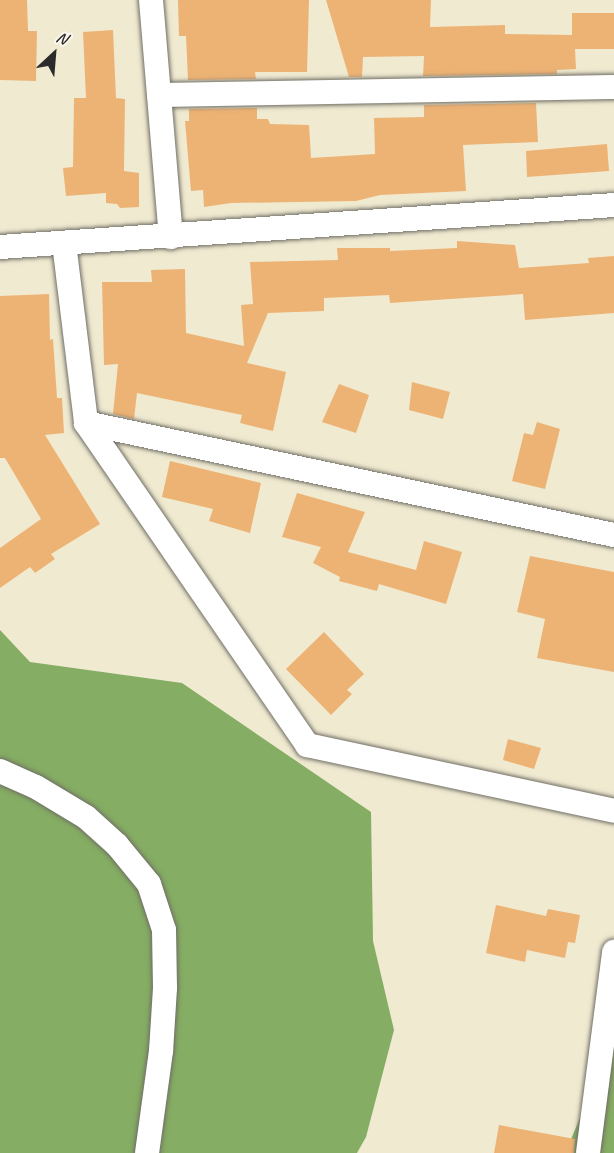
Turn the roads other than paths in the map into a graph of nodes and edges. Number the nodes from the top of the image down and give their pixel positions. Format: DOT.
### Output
graph roads {
  1 [pos="151,0"];
  2 [pos="614,87"];
  3 [pos="159,95"];
  4 [pos="614,205"];
  5 [pos="171,237"];
  6 [pos="64,243"];
  7 [pos="0,247"];
  8 [pos="86,423"];
  9 [pos="614,535"];
  10 [pos="0,771"];
  11 [pos="614,811"];
  12 [pos="614,952"];
  13 [pos="147,1153"];
  14 [pos="588,1153"];
  1 -- 3 [label="street"];
  2 -- 3 [label="street"];
  3 -- 5 [label="street"];
  4 -- 5 [label="street"];
  5 -- 6 [label="street"];
  6 -- 7 [label="street"];
  6 -- 8 [label="street"];
  8 -- 9 [label="street"];
  8 -- 11 [label="street"];
  10 -- 13 [label="street"];
  12 -- 14 [label="street"];
}
